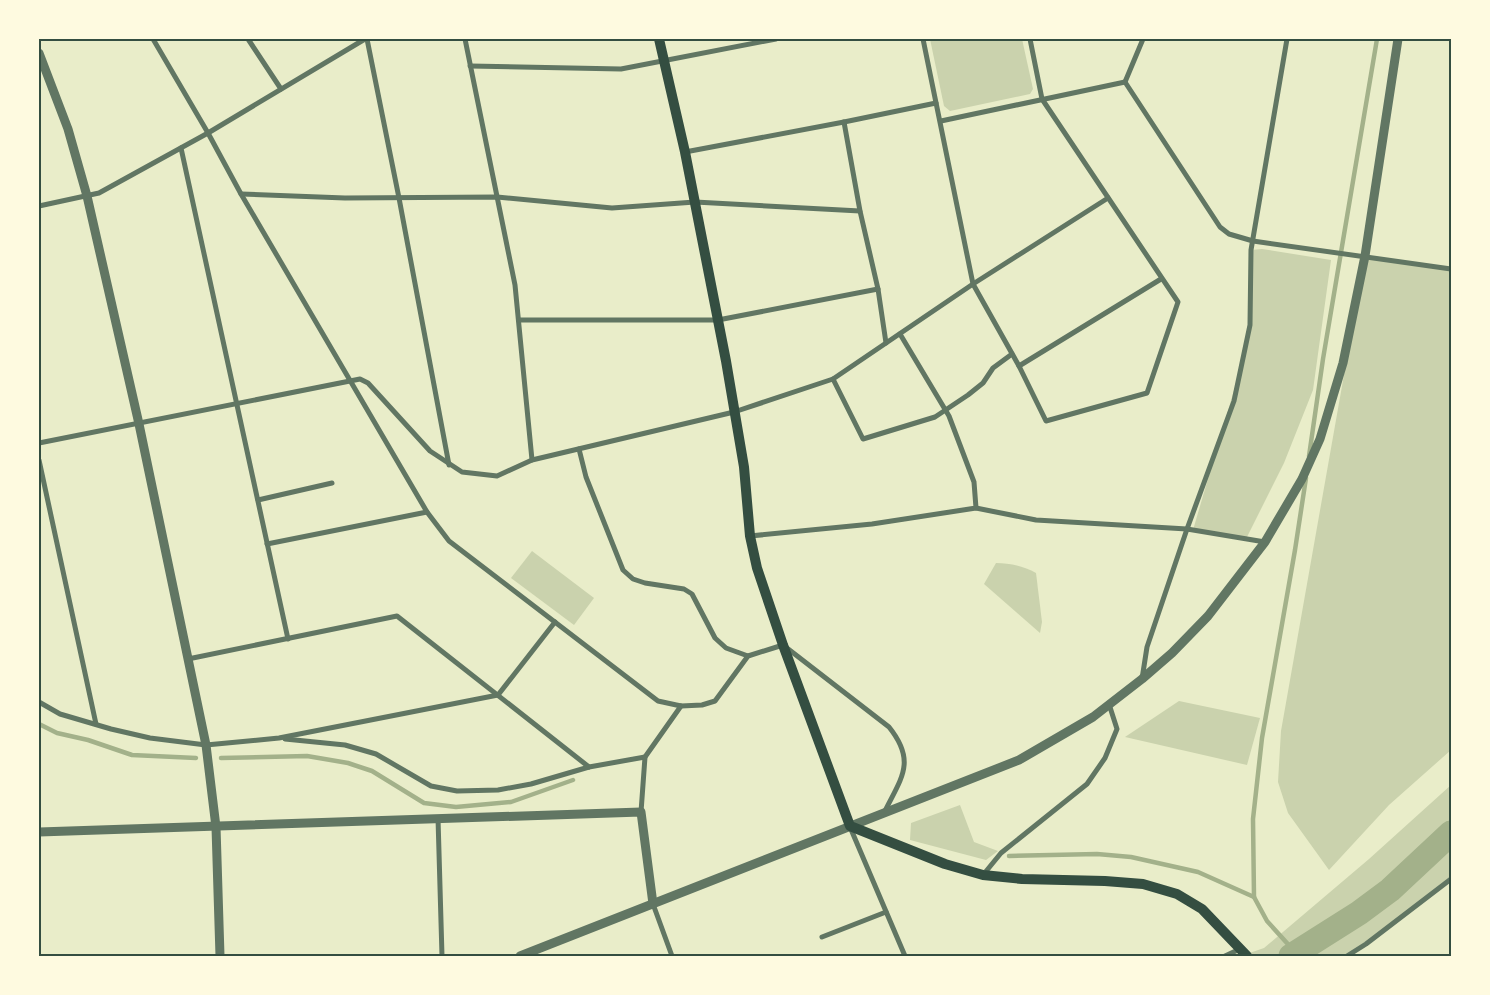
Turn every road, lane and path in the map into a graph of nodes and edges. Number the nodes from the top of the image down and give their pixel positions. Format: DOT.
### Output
graph roads {
  1 [pos="153,39"];
  2 [pos="248,39"];
  3 [pos="366,39"];
  4 [pos="464,39"];
  5 [pos="659,39"];
  6 [pos="776,39"];
  7 [pos="923,39"];
  8 [pos="1030,39"];
  9 [pos="1143,39"];
  10 [pos="1287,39"];
  11 [pos="1398,39"];
  12 [pos="39,53"];
  13 [pos="664,61"];
  14 [pos="470,66"];
  15 [pos="1125,82"];
  16 [pos="281,89"];
  17 [pos="1042,98"];
  18 [pos="936,103"];
  19 [pos="940,121"];
  20 [pos="844,122"];
  21 [pos="208,133"];
  22 [pos="181,148"];
  23 [pos="685,152"];
  24 [pos="241,194"];
  25 [pos="87,196"];
  26 [pos="498,197"];
  27 [pos="399,198"];
  28 [pos="1108,198"];
  29 [pos="695,202"];
  30 [pos="39,206"];
  31 [pos="860,211"];
  32 [pos="1253,241"];
  33 [pos="1364,256"];
  34 [pos="1451,269"];
  35 [pos="1161,279"];
  36 [pos="973,284"];
  37 [pos="878,289"];
  38 [pos="518,320"];
  39 [pos="718,320"];
  40 [pos="900,334"];
  41 [pos="886,343"];
  42 [pos="1012,354"];
  43 [pos="1019,366"];
  44 [pos="833,379"];
  45 [pos="350,380"];
  46 [pos="236,402"];
  47 [pos="946,410"];
  48 [pos="734,412"];
  49 [pos="139,424"];
  50 [pos="39,443"];
  51 [pos="579,449"];
  52 [pos="39,460"];
  53 [pos="532,460"];
  54 [pos="449,465"];
  55 [pos="332,483"];
  56 [pos="258,500"];
  57 [pos="976,508"];
  58 [pos="427,512"];
  59 [pos="1187,529"];
  60 [pos="750,536"];
  61 [pos="1265,542"];
  62 [pos="267,544"];
  63 [pos="555,622"];
  64 [pos="288,639"];
  65 [pos="783,645"];
  66 [pos="748,656"];
  67 [pos="188,659"];
  68 [pos="1142,679"];
  69 [pos="498,695"];
  70 [pos="39,702"];
  71 [pos="1109,704"];
  72 [pos="682,706"];
  73 [pos="96,724"];
  74 [pos="279,738"];
  75 [pos="206,745"];
  76 [pos="645,756"];
  77 [pos="589,767"];
  78 [pos="641,812"];
  79 [pos="883,813"];
  80 [pos="438,818"];
  81 [pos="850,826"];
  82 [pos="216,827"];
  83 [pos="39,832"];
  84 [pos="983,875"];
  85 [pos="1451,879"];
  86 [pos="653,904"];
  87 [pos="886,912"];
  88 [pos="822,937"];
  89 [pos="1245,953"];
  90 [pos="220,956"];
  91 [pos="442,956"];
  92 [pos="520,956"];
  93 [pos="672,956"];
  94 [pos="905,956"];
  95 [pos="1225,956"];
  96 [pos="1347,956"];
  1 -- 21 [label="street"];
  2 -- 16 [label="street"];
  3 -- 16 [label="street"];
  3 -- 27 [label="street"];
  4 -- 14 [label="street"];
  5 -- 13 [label="main road"];
  6 -- 13 [label="street"];
  7 -- 18 [label="street"];
  8 -- 17 [label="street"];
  9 -- 15 [label="street"];
  10 -- 32 [label="street"];
  11 -- 33 [label="street"];
  12 -- 25 [label="street"];
  13 -- 14 [label="street"];
  13 -- 23 [label="main road"];
  14 -- 26 [label="street"];
  15 -- 17 [label="street"];
  15 -- 32 [label="street"];
  16 -- 21 [label="street"];
  17 -- 19 [label="street"];
  17 -- 28 [label="street"];
  18 -- 19 [label="street"];
  18 -- 20 [label="street"];
  19 -- 36 [label="street"];
  20 -- 23 [label="street"];
  20 -- 31 [label="street"];
  21 -- 22 [label="street"];
  21 -- 24 [label="street"];
  22 -- 25 [label="street"];
  22 -- 46 [label="street"];
  23 -- 29 [label="main road"];
  24 -- 27 [label="street"];
  24 -- 45 [label="street"];
  25 -- 30 [label="street"];
  25 -- 49 [label="street"];
  26 -- 27 [label="street"];
  26 -- 29 [label="street"];
  26 -- 38 [label="street"];
  27 -- 54 [label="street"];
  28 -- 35 [label="street"];
  28 -- 36 [label="street"];
  29 -- 31 [label="street"];
  29 -- 39 [label="main road"];
  31 -- 37 [label="street"];
  32 -- 33 [label="street"];
  32 -- 59 [label="street"];
  33 -- 34 [label="street"];
  33 -- 61 [label="street"];
  35 -- 43 [label="street"];
  35 -- 43 [label="street"];
  36 -- 40 [label="street"];
  36 -- 42 [label="street"];
  37 -- 39 [label="street"];
  37 -- 41 [label="street"];
  38 -- 39 [label="street"];
  38 -- 53 [label="street"];
  39 -- 48 [label="main road"];
  40 -- 41 [label="street"];
  40 -- 47 [label="street"];
  41 -- 44 [label="street"];
  42 -- 43 [label="street"];
  42 -- 47 [label="street"];
  44 -- 47 [label="street"];
  44 -- 48 [label="street"];
  45 -- 46 [label="street"];
  45 -- 54 [label="street"];
  45 -- 58 [label="street"];
  46 -- 49 [label="street"];
  46 -- 56 [label="street"];
  47 -- 57 [label="street"];
  48 -- 51 [label="street"];
  48 -- 60 [label="main road"];
  49 -- 50 [label="street"];
  49 -- 67 [label="street"];
  51 -- 53 [label="street"];
  51 -- 66 [label="street"];
  52 -- 73 [label="street"];
  53 -- 54 [label="street"];
  55 -- 56 [label="street"];
  56 -- 62 [label="street"];
  57 -- 59 [label="street"];
  57 -- 60 [label="street"];
  58 -- 62 [label="street"];
  58 -- 63 [label="street"];
  59 -- 61 [label="street"];
  59 -- 68 [label="street"];
  60 -- 65 [label="main road"];
  61 -- 68 [label="street"];
  62 -- 64 [label="street"];
  63 -- 69 [label="street"];
  63 -- 72 [label="street"];
  64 -- 67 [label="street"];
  64 -- 69 [label="street"];
  65 -- 66 [label="street"];
  65 -- 79 [label="street"];
  65 -- 81 [label="main road"];
  66 -- 72 [label="street"];
  67 -- 75 [label="street"];
  68 -- 71 [label="street"];
  69 -- 74 [label="street"];
  69 -- 77 [label="street"];
  70 -- 73 [label="street"];
  71 -- 79 [label="street"];
  71 -- 84 [label="street"];
  72 -- 76 [label="street"];
  73 -- 75 [label="street"];
  74 -- 75 [label="street"];
  74 -- 77 [label="street"];
  75 -- 82 [label="street"];
  76 -- 77 [label="street"];
  76 -- 78 [label="street"];
  78 -- 80 [label="street"];
  78 -- 86 [label="street"];
  79 -- 81 [label="street"];
  80 -- 82 [label="street"];
  80 -- 91 [label="street"];
  81 -- 84 [label="main road"];
  81 -- 86 [label="street"];
  81 -- 87 [label="street"];
  82 -- 83 [label="street"];
  82 -- 90 [label="street"];
  84 -- 89 [label="main road"];
  85 -- 96 [label="street"];
  86 -- 92 [label="street"];
  86 -- 93 [label="street"];
  87 -- 88 [label="street"];
  87 -- 94 [label="street"];
  89 -- 95 [label="street"];
}
